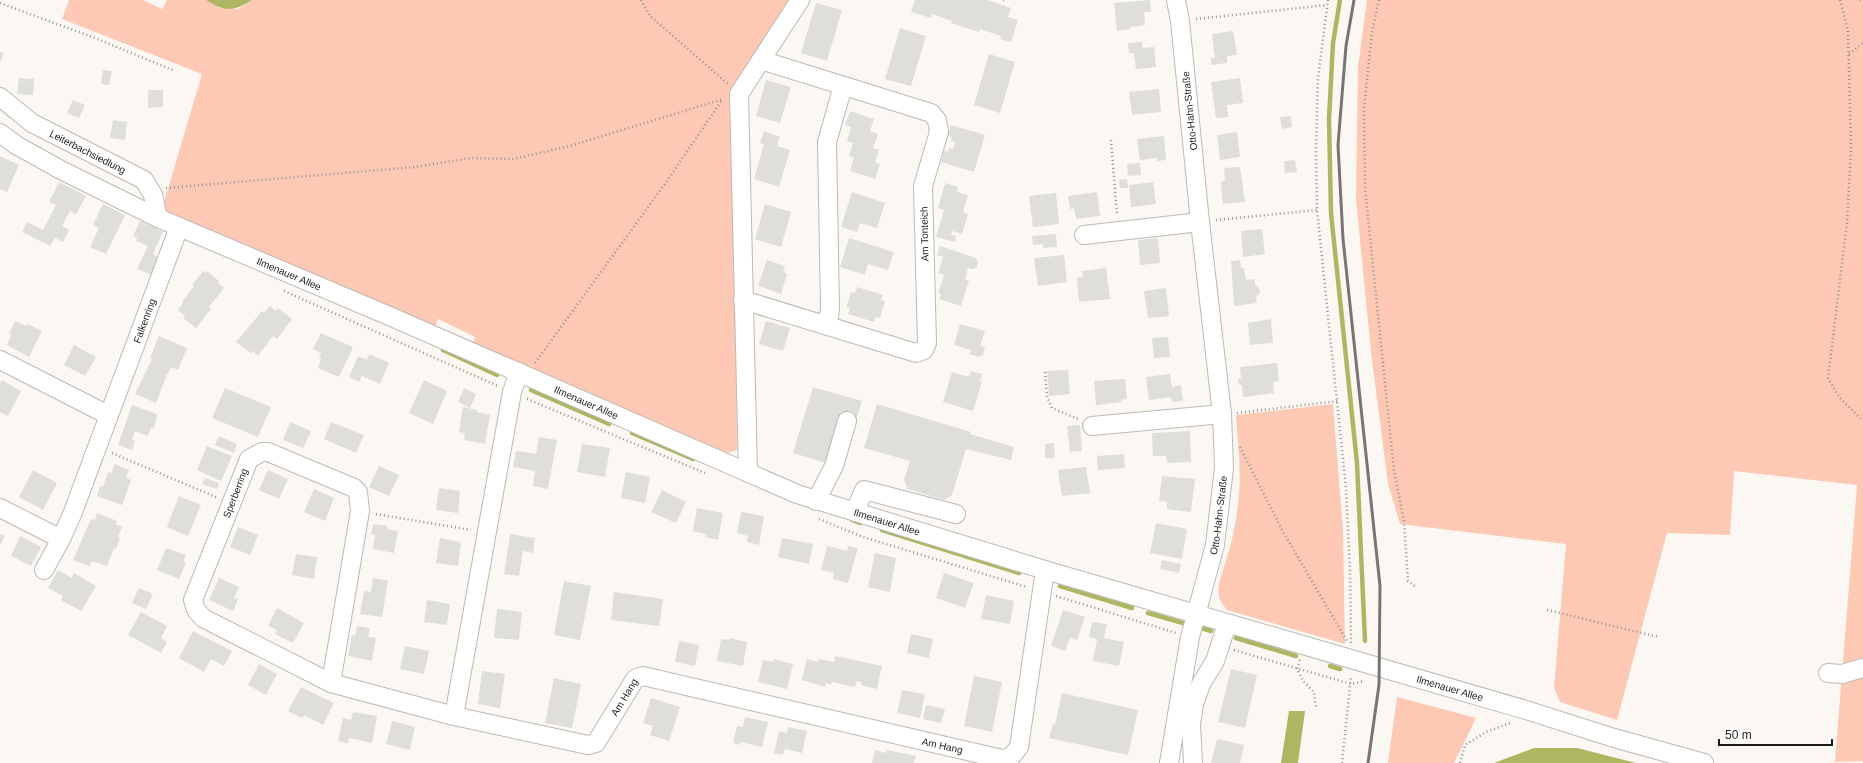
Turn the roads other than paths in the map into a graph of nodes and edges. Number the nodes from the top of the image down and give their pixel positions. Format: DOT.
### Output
graph roads {
  1 [pos="800,0"];
  2 [pos="1176,0"];
  3 [pos="761,60"];
  4 [pos="843,86"];
  5 [pos="0,96"];
  6 [pos="0,133"];
  7 [pos="158,218"];
  8 [pos="1200,222"];
  9 [pos="179,227"];
  10 [pos="1084,235"];
  11 [pos="743,300"];
  12 [pos="828,326"];
  13 [pos="0,360"];
  14 [pos="519,372"];
  15 [pos="1222,414"];
  16 [pos="108,415"];
  17 [pos="847,421"];
  18 [pos="1092,426"];
  19 [pos="748,473"];
  20 [pos="816,501"];
  21 [pos="0,508"];
  22 [pos="855,512"];
  23 [pos="956,514"];
  24 [pos="61,539"];
  25 [pos="44,570"];
  26 [pos="1045,570"];
  27 [pos="1196,615"];
  28 [pos="1227,624"];
  29 [pos="1863,668"];
  30 [pos="1828,673"];
  31 [pos="331,683"];
  32 [pos="454,716"];
  33 [pos="1169,763"];
  34 [pos="1193,763"];
  35 [pos="1704,763"];
  1 -- 3 [label="street"];
  2 -- 8 [label="street, Otto-Hahn-Straße"];
  3 -- 4 [label="street, Am Tonteich"];
  3 -- 11 [label="street"];
  4 -- 12 [label="street"];
  4 -- 12 [label="street, Am Tonteich"];
  5 -- 7 [label="street, Leiterbachsiedlung"];
  6 -- 7 [label="street, Ilmenauer Allee"];
  7 -- 9 [label="street, Ilmenauer Allee"];
  8 -- 10 [label="street"];
  8 -- 15 [label="street, Otto-Hahn-Straße"];
  9 -- 14 [label="street, Ilmenauer Allee"];
  9 -- 16 [label="street, Falkenring"];
  11 -- 12 [label="street, Am Tonteich"];
  11 -- 19 [label="street"];
  13 -- 16 [label="street"];
  14 -- 19 [label="street, Ilmenauer Allee"];
  14 -- 32 [label="street"];
  15 -- 18 [label="street"];
  15 -- 27 [label="street, Otto-Hahn-Straße"];
  16 -- 24 [label="street, Falkenring"];
  17 -- 20 [label="street"];
  19 -- 20 [label="street, Ilmenauer Allee"];
  20 -- 22 [label="street, Ilmenauer Allee"];
  21 -- 24 [label="street"];
  22 -- 23 [label="street"];
  22 -- 26 [label="street, Ilmenauer Allee"];
  24 -- 25 [label="street, Falkenring"];
  26 -- 27 [label="street, Ilmenauer Allee"];
  26 -- 32 [label="street, Am Hang"];
  27 -- 28 [label="street, Ilmenauer Allee"];
  27 -- 33 [label="street"];
  28 -- 34 [label="street"];
  28 -- 35 [label="street, Ilmenauer Allee"];
  29 -- 30 [label="street"];
  31 -- 31 [label="street, Sperberring"];
  31 -- 32 [label="street, Sperberring"];
}
